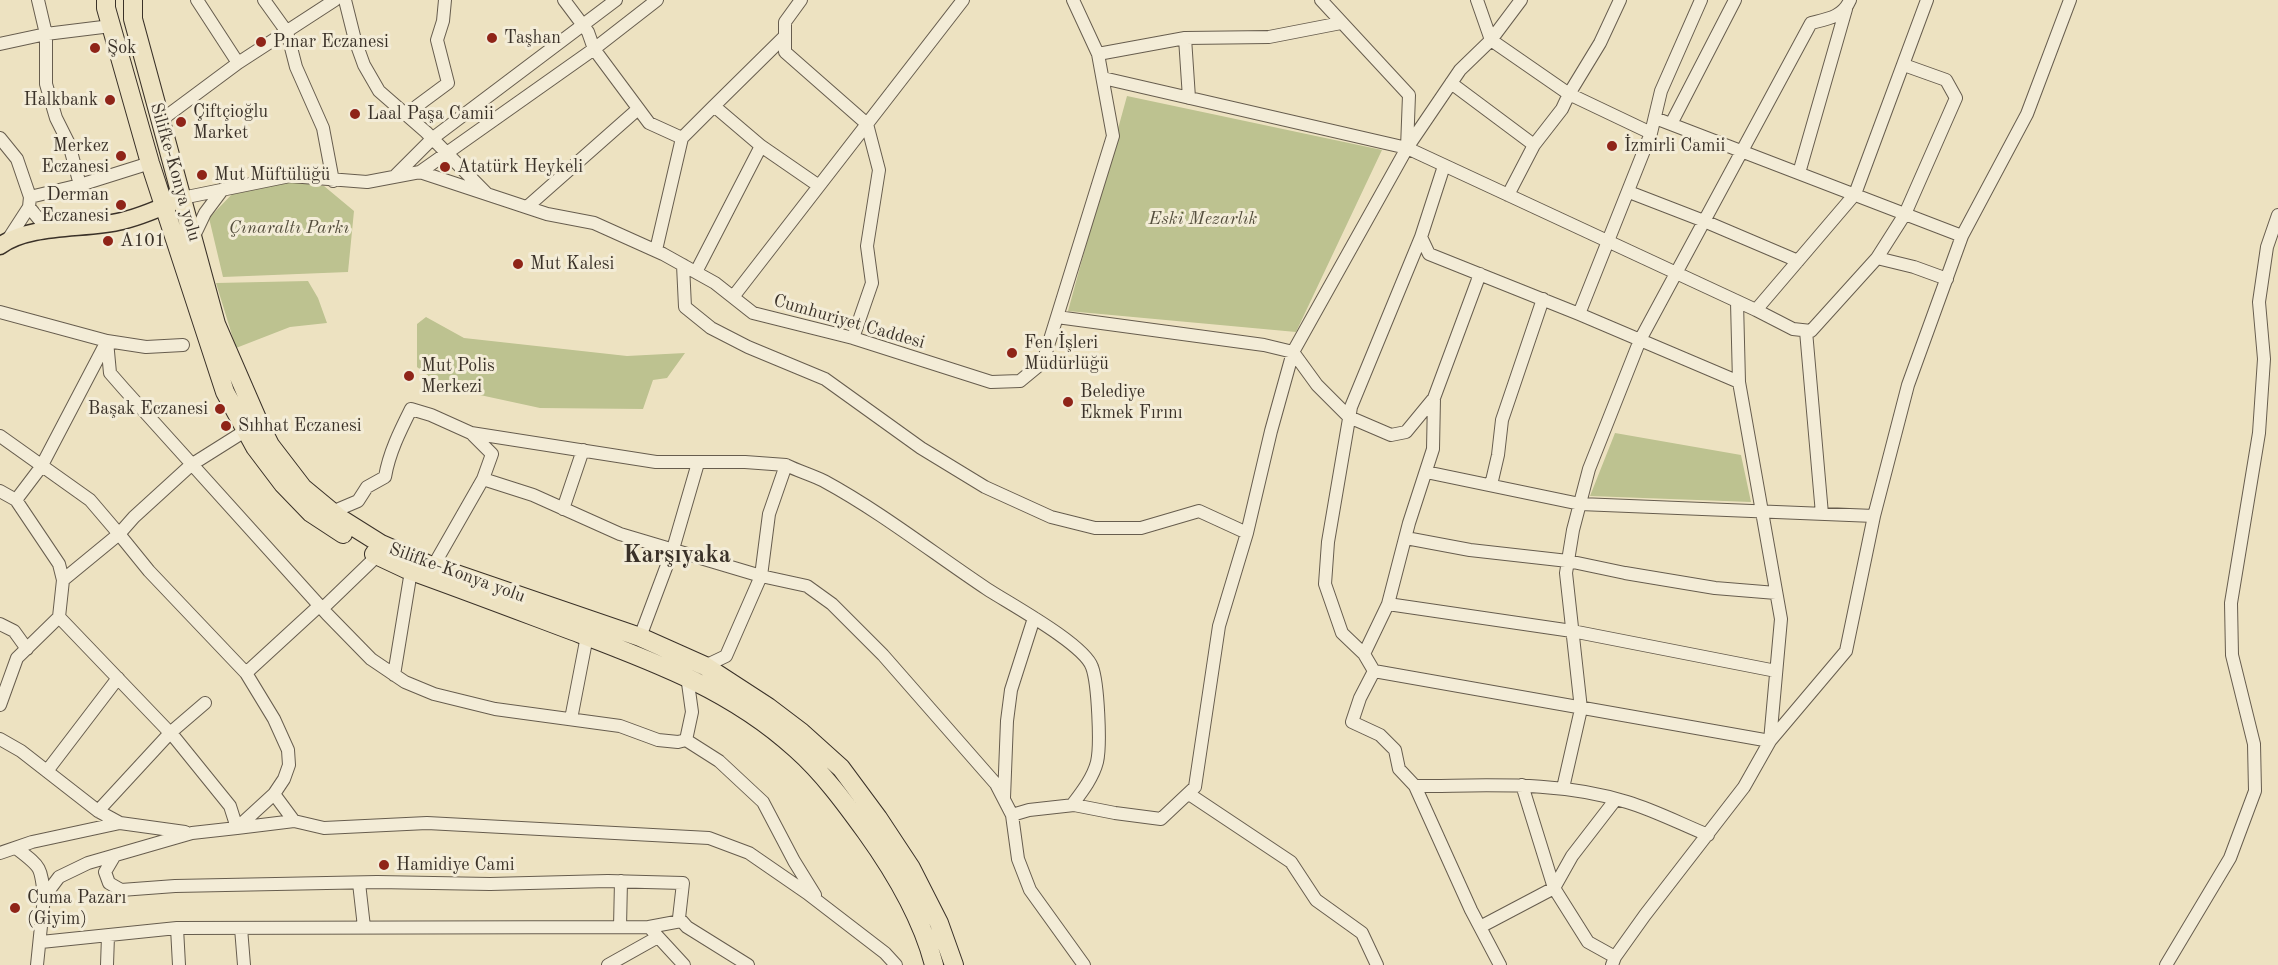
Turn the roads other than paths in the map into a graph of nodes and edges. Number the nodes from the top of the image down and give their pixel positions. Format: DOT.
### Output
graph roads {
  1 [pos="38,0"];
  2 [pos="105,0"];
  3 [pos="133,0"];
  4 [pos="197,0"];
  5 [pos="264,0"];
  6 [pos="335,0"];
  7 [pos="345,0"];
  8 [pos="445,0"];
  9 [pos="564,0"];
  10 [pos="616,0"];
  11 [pos="657,0"];
  12 [pos="801,0"];
  13 [pos="963,0"];
  14 [pos="1073,0"];
  15 [pos="1321,0"];
  16 [pos="1477,0"];
  17 [pos="1521,0"];
  18 [pos="1620,0"];
  19 [pos="1701,0"];
  20 [pos="1735,0"];
  21 [pos="1927,0"];
  22 [pos="2070,0"];
  23 [pos="1848,5"];
  24 [pos="1341,23"];
  25 [pos="583,25"];
  26 [pos="111,26"];
  27 [pos="287,33"];
  28 [pos="46,34"];
  29 [pos="785,36"];
  30 [pos="1185,38"];
  31 [pos="1491,40"];
  32 [pos="0,44"];
  33 [pos="594,49"];
  34 [pos="1098,54"];
  35 [pos="238,63"];
  36 [pos="1904,65"];
  37 [pos="1103,78"];
  38 [pos="1451,83"];
  39 [pos="1569,94"];
  40 [pos="1189,98"];
  41 [pos="714,106"];
  42 [pos="638,109"];
  43 [pos="409,117"];
  44 [pos="1655,118"];
  45 [pos="160,121"];
  46 [pos="867,124"];
  47 [pos="1671,124"];
  48 [pos="1652,133"];
  49 [pos="0,138"];
  50 [pos="433,138"];
  51 [pos="682,138"];
  52 [pos="1534,145"];
  53 [pos="761,146"];
  54 [pos="1407,148"];
  55 [pos="1742,151"];
  56 [pos="448,153"];
  57 [pos="150,163"];
  58 [pos="1444,166"];
  59 [pos="420,172"];
  60 [pos="1799,173"];
  61 [pos="394,177"];
  62 [pos="333,181"];
  63 [pos="80,185"];
  64 [pos="819,186"];
  65 [pos="223,189"];
  66 [pos="1629,192"];
  67 [pos="487,194"];
  68 [pos="1854,194"];
  69 [pos="1508,195"];
  70 [pos="182,198"];
  71 [pos="30,202"];
  72 [pos="165,206"];
  73 [pos="527,207"];
  74 [pos="1905,214"];
  75 [pos="2278,215"];
  76 [pos="1704,221"];
  77 [pos="76,228"];
  78 [pos="47,229"];
  79 [pos="194,236"];
  80 [pos="1962,236"];
  81 [pos="1421,237"];
  82 [pos="1607,241"];
  83 [pos="2,247"];
  84 [pos="656,250"];
  85 [pos="1877,258"];
  86 [pos="1798,261"];
  87 [pos="683,265"];
  88 [pos="696,272"];
  89 [pos="1676,273"];
  90 [pos="1480,274"];
  91 [pos="1947,279"];
  92 [pos="733,297"];
  93 [pos="1543,299"];
  94 [pos="1737,302"];
  95 [pos="1756,310"];
  96 [pos="0,312"];
  97 [pos="1579,314"];
  98 [pos="1057,317"];
  99 [pos="1806,331"];
  100 [pos="854,338"];
  101 [pos="1640,340"];
  102 [pos="107,341"];
  103 [pos="183,345"];
  104 [pos="1293,352"];
  105 [pos="1739,382"];
  106 [pos="1434,399"];
  107 [pos="1349,417"];
  108 [pos="245,431"];
  109 [pos="471,433"];
  110 [pos="0,436"];
  111 [pos="583,450"];
  112 [pos="698,464"];
  113 [pos="191,465"];
  114 [pos="786,465"];
  115 [pos="41,467"];
  116 [pos="1426,472"];
  117 [pos="483,479"];
  118 [pos="1491,485"];
  119 [pos="0,491"];
  120 [pos="16,500"];
  121 [pos="1580,504"];
  122 [pos="563,508"];
  123 [pos="1762,510"];
  124 [pos="332,512"];
  125 [pos="1822,514"];
  126 [pos="1874,516"];
  127 [pos="1248,533"];
  128 [pos="119,534"];
  129 [pos="1406,538"];
  130 [pos="673,549"];
  131 [pos="377,556"];
  132 [pos="1568,561"];
  133 [pos="424,571"];
  134 [pos="761,576"];
  135 [pos="63,580"];
  136 [pos="1776,593"];
  137 [pos="1388,604"];
  138 [pos="321,608"];
  139 [pos="59,617"];
  140 [pos="1034,618"];
  141 [pos="0,624"];
  142 [pos="1572,631"];
  143 [pos="587,636"];
  144 [pos="640,637"];
  145 [pos="27,649"];
  146 [pos="1364,654"];
  147 [pos="705,666"];
  148 [pos="1374,671"];
  149 [pos="1776,671"];
  150 [pos="246,673"];
  151 [pos="394,675"];
  152 [pos="687,676"];
  153 [pos="117,678"];
  154 [pos="205,704"];
  155 [pos="0,705"];
  156 [pos="1581,709"];
  157 [pos="571,719"];
  158 [pos="170,733"];
  159 [pos="0,739"];
  160 [pos="686,740"];
  161 [pos="1770,741"];
  162 [pos="47,771"];
  163 [pos="1522,785"];
  164 [pos="1416,786"];
  165 [pos="1563,788"];
  166 [pos="274,794"];
  167 [pos="1189,794"];
  168 [pos="1616,799"];
  169 [pos="1004,800"];
  170 [pos="1072,805"];
  171 [pos="98,811"];
  172 [pos="1012,815"];
  173 [pos="294,821"];
  174 [pos="120,823"];
  175 [pos="237,828"];
  176 [pos="192,833"];
  177 [pos="1708,835"];
  178 [pos="16,848"];
  179 [pos="0,853"];
  180 [pos="115,855"];
  181 [pos="621,881"];
  182 [pos="359,883"];
  183 [pos="1554,888"];
  184 [pos="44,897"];
  185 [pos="820,903"];
  186 [pos="681,921"];
  187 [pos="364,927"];
  188 [pos="620,927"];
  189 [pos="1480,927"];
  190 [pos="177,928"];
  191 [pos="241,928"];
  192 [pos="654,932"];
  193 [pos="108,936"];
  194 [pos="41,942"];
  195 [pos="38,961"];
  196 [pos="1613,961"];
  197 [pos="26,965"];
  198 [pos="106,965"];
  199 [pos="179,965"];
  200 [pos="244,965"];
  201 [pos="608,965"];
  202 [pos="684,965"];
  203 [pos="748,965"];
  204 [pos="896,965"];
  205 [pos="934,965"];
  206 [pos="954,965"];
  207 [pos="1084,965"];
  208 [pos="1377,965"];
  209 [pos="1500,965"];
  210 [pos="2166,965"];
  1 -- 28 [label="street"];
  2 -- 26 [label="highway, Silifke-Konya yolu"];
  3 -- 45 [label="highway, Silifke-Konya yolu"];
  4 -- 35 [label="street"];
  5 -- 27 [label="street"];
  6 -- 27 [label="street"];
  7 -- 43 [label="street"];
  8 -- 43 [label="street"];
  9 -- 25 [label="street"];
  10 -- 25 [label="street"];
  11 -- 33 [label="street"];
  12 -- 29 [label="street"];
  13 -- 46 [label="street"];
  14 -- 34 [label="street"];
  15 -- 24 [label="street"];
  16 -- 31 [label="street"];
  17 -- 31 [label="street"];
  18 -- 39 [label="street"];
  19 -- 44 [label="street"];
  20 -- 47 [label="street"];
  21 -- 36 [label="street"];
  22 -- 80 [label="street"];
  23 -- 55 [label="street"];
  23 -- 60 [label="street"];
  24 -- 30 [label="street"];
  24 -- 54 [label="street"];
  25 -- 33 [label="street"];
  25 -- 50 [label="street"];
  26 -- 28 [label="street"];
  26 -- 57 [label="highway, Silifke-Konya yolu"];
  27 -- 35 [label="street"];
  27 -- 62 [label="street"];
  28 -- 32 [label="street"];
  28 -- 63 [label="street"];
  29 -- 41 [label="street"];
  29 -- 46 [label="street"];
  30 -- 34 [label="street"];
  30 -- 40 [label="street"];
  31 -- 38 [label="street"];
  31 -- 39 [label="street"];
  33 -- 42 [label="street"];
  33 -- 56 [label="street"];
  34 -- 37 [label="street"];
  35 -- 45 [label="street"];
  36 -- 68 [label="street"];
  36 -- 74 [label="street"];
  37 -- 40 [label="street"];
  37 -- 98 [label="street, Cumhuriyet Caddesi"];
  38 -- 52 [label="street"];
  38 -- 54 [label="street"];
  39 -- 48 [label="street"];
  39 -- 52 [label="street"];
  40 -- 54 [label="street"];
  41 -- 51 [label="street"];
  41 -- 53 [label="street"];
  42 -- 51 [label="street"];
  42 -- 73 [label="street"];
  43 -- 50 [label="street"];
  44 -- 47 [label="street"];
  44 -- 48 [label="street"];
  45 -- 70 [label="highway, Silifke-Konya yolu"];
  46 -- 64 [label="street"];
  46 -- 100 [label="street"];
  47 -- 55 [label="street"];
  48 -- 66 [label="street"];
  49 -- 71 [label="street"];
  50 -- 56 [label="street"];
  50 -- 61 [label="street"];
  51 -- 84 [label="street"];
  52 -- 69 [label="street"];
  53 -- 64 [label="street"];
  53 -- 88 [label="street"];
  54 -- 58 [label="street"];
  54 -- 104 [label="street"];
  55 -- 60 [label="street"];
  55 -- 76 [label="street"];
  56 -- 59 [label="street"];
  56 -- 67 [label="street"];
  57 -- 63 [label="street"];
  57 -- 72 [label="highway, Silifke-Konya yolu"];
  58 -- 69 [label="street"];
  58 -- 81 [label="street"];
  59 -- 61 [label="street, Cumhuriyet Caddesi"];
  59 -- 67 [label="street, Cumhuriyet Caddesi"];
  60 -- 68 [label="street"];
  61 -- 62 [label="street, Cumhuriyet Caddesi"];
  62 -- 65 [label="street, Cumhuriyet Caddesi"];
  63 -- 71 [label="street"];
  64 -- 92 [label="street"];
  65 -- 70 [label="street, Cumhuriyet Caddesi"];
  65 -- 79 [label="street"];
  66 -- 76 [label="street"];
  66 -- 82 [label="street"];
  67 -- 73 [label="street, Cumhuriyet Caddesi"];
  68 -- 74 [label="street"];
  68 -- 86 [label="street"];
  69 -- 82 [label="street"];
  70 -- 72 [label="main road"];
  70 -- 79 [label="highway, Silifke-Konya yolu"];
  71 -- 78 [label="street"];
  71 -- 83 [label="street"];
  72 -- 77 [label="main road"];
  72 -- 108 [label="highway, Silifke-Konya yolu"];
  73 -- 84 [label="street, Cumhuriyet Caddesi"];
  74 -- 80 [label="street"];
  74 -- 85 [label="street"];
  75 -- 210 [label="street"];
  76 -- 86 [label="street"];
  76 -- 89 [label="street"];
  77 -- 78 [label="main road"];
  77 -- 83 [label="main road"];
  78 -- 83 [label="main road"];
  79 -- 124 [label="highway, Silifke-Konya yolu"];
  80 -- 91 [label="street"];
  81 -- 90 [label="street"];
  81 -- 107 [label="street"];
  82 -- 89 [label="street"];
  82 -- 97 [label="street"];
  84 -- 87 [label="street, Cumhuriyet Caddesi"];
  85 -- 91 [label="street"];
  85 -- 99 [label="street"];
  86 -- 95 [label="street"];
  87 -- 88 [label="street, Cumhuriyet Caddesi"];
  87 -- 127 [label="street"];
  88 -- 92 [label="street, Cumhuriyet Caddesi"];
  89 -- 94 [label="street"];
  89 -- 101 [label="street"];
  90 -- 93 [label="street"];
  90 -- 106 [label="street"];
  91 -- 126 [label="street"];
  92 -- 100 [label="street, Cumhuriyet Caddesi"];
  93 -- 97 [label="street"];
  93 -- 118 [label="street"];
  94 -- 95 [label="street"];
  94 -- 105 [label="street"];
  95 -- 99 [label="street"];
  96 -- 102 [label="street"];
  97 -- 101 [label="street"];
  98 -- 100 [label="street, Cumhuriyet Caddesi"];
  98 -- 104 [label="street"];
  99 -- 125 [label="street"];
  101 -- 105 [label="street"];
  101 -- 121 [label="street"];
  102 -- 103 [label="street"];
  102 -- 113 [label="street"];
  102 -- 115 [label="street"];
  104 -- 107 [label="street"];
  104 -- 127 [label="street"];
  105 -- 123 [label="street"];
  106 -- 107 [label="street"];
  106 -- 116 [label="street"];
  107 -- 146 [label="street"];
  108 -- 113 [label="street"];
  108 -- 131 [label="highway, Silifke-Konya yolu"];
  109 -- 111 [label="street"];
  109 -- 117 [label="street"];
  109 -- 124 [label="street"];
  110 -- 115 [label="street"];
  111 -- 112 [label="street"];
  111 -- 122 [label="street"];
  112 -- 114 [label="street"];
  112 -- 130 [label="street"];
  113 -- 128 [label="street"];
  113 -- 138 [label="street"];
  114 -- 134 [label="street"];
  114 -- 140 [label="street"];
  115 -- 120 [label="street"];
  115 -- 128 [label="street"];
  116 -- 118 [label="street"];
  116 -- 129 [label="street"];
  117 -- 122 [label="street"];
  117 -- 133 [label="street"];
  118 -- 121 [label="street"];
  119 -- 120 [label="street"];
  120 -- 135 [label="street"];
  121 -- 123 [label="street"];
  121 -- 132 [label="street"];
  122 -- 130 [label="street"];
  123 -- 125 [label="street"];
  123 -- 136 [label="street"];
  124 -- 133 [label="highway, Silifke-Konya yolu"];
  125 -- 126 [label="street"];
  126 -- 161 [label="street"];
  127 -- 167 [label="street"];
  128 -- 135 [label="street"];
  128 -- 150 [label="street"];
  129 -- 132 [label="street"];
  129 -- 137 [label="street"];
  130 -- 134 [label="street"];
  130 -- 144 [label="street"];
  131 -- 133 [label="highway, Silifke-Konya yolu"];
  131 -- 138 [label="street"];
  132 -- 136 [label="street"];
  132 -- 142 [label="street"];
  133 -- 143 [label="highway, Silifke-Konya yolu"];
  133 -- 144 [label="highway, Silifke-Konya yolu"];
  133 -- 151 [label="street"];
  134 -- 147 [label="street"];
  134 -- 169 [label="street"];
  135 -- 139 [label="street"];
  136 -- 149 [label="street"];
  137 -- 142 [label="street"];
  137 -- 146 [label="street"];
  138 -- 150 [label="street"];
  138 -- 151 [label="street"];
  139 -- 145 [label="street"];
  139 -- 153 [label="street"];
  140 -- 169 [label="street"];
  140 -- 170 [label="street"];
  141 -- 145 [label="street"];
  142 -- 149 [label="street"];
  142 -- 156 [label="street"];
  143 -- 152 [label="highway, Silifke-Konya yolu"];
  143 -- 157 [label="street"];
  144 -- 147 [label="highway, Silifke-Konya yolu"];
  145 -- 155 [label="street"];
  146 -- 148 [label="street"];
  147 -- 206 [label="highway, Silifke-Konya yolu"];
  148 -- 156 [label="street"];
  148 -- 164 [label="street"];
  149 -- 161 [label="street"];
  150 -- 166 [label="street"];
  151 -- 157 [label="street"];
  152 -- 160 [label="street"];
  152 -- 205 [label="highway, Silifke-Konya yolu"];
  153 -- 158 [label="street"];
  153 -- 162 [label="street"];
  154 -- 158 [label="street"];
  156 -- 161 [label="street"];
  156 -- 165 [label="street"];
  157 -- 160 [label="street"];
  158 -- 171 [label="street"];
  158 -- 175 [label="street"];
  159 -- 162 [label="street"];
  160 -- 185 [label="street"];
  161 -- 177 [label="street"];
  162 -- 171 [label="street"];
  163 -- 164 [label="street"];
  163 -- 165 [label="street"];
  163 -- 183 [label="street"];
  164 -- 189 [label="street"];
  165 -- 168 [label="street"];
  166 -- 173 [label="street"];
  166 -- 175 [label="street"];
  167 -- 170 [label="street"];
  167 -- 208 [label="street"];
  168 -- 177 [label="street"];
  168 -- 183 [label="street"];
  169 -- 172 [label="street"];
  170 -- 172 [label="street"];
  171 -- 174 [label="street"];
  172 -- 207 [label="street"];
  173 -- 175 [label="street"];
  173 -- 185 [label="street"];
  174 -- 176 [label="street"];
  174 -- 178 [label="street"];
  175 -- 176 [label="street"];
  176 -- 180 [label="street"];
  177 -- 196 [label="street"];
  178 -- 179 [label="street"];
  178 -- 184 [label="street"];
  180 -- 182 [label="street"];
  180 -- 184 [label="street"];
  181 -- 182 [label="street"];
  181 -- 186 [label="street"];
  181 -- 188 [label="street"];
  182 -- 187 [label="street"];
  183 -- 189 [label="street"];
  183 -- 196 [label="street"];
  184 -- 194 [label="street"];
  185 -- 204 [label="street"];
  186 -- 192 [label="street"];
  186 -- 203 [label="street"];
  187 -- 188 [label="street"];
  187 -- 191 [label="street"];
  188 -- 192 [label="street"];
  189 -- 209 [label="street"];
  190 -- 191 [label="street"];
  190 -- 193 [label="street"];
  190 -- 199 [label="street"];
  191 -- 200 [label="street"];
  192 -- 201 [label="street"];
  192 -- 202 [label="street"];
  193 -- 194 [label="street"];
  193 -- 198 [label="street"];
  194 -- 195 [label="street"];
  195 -- 197 [label="street"];
}
